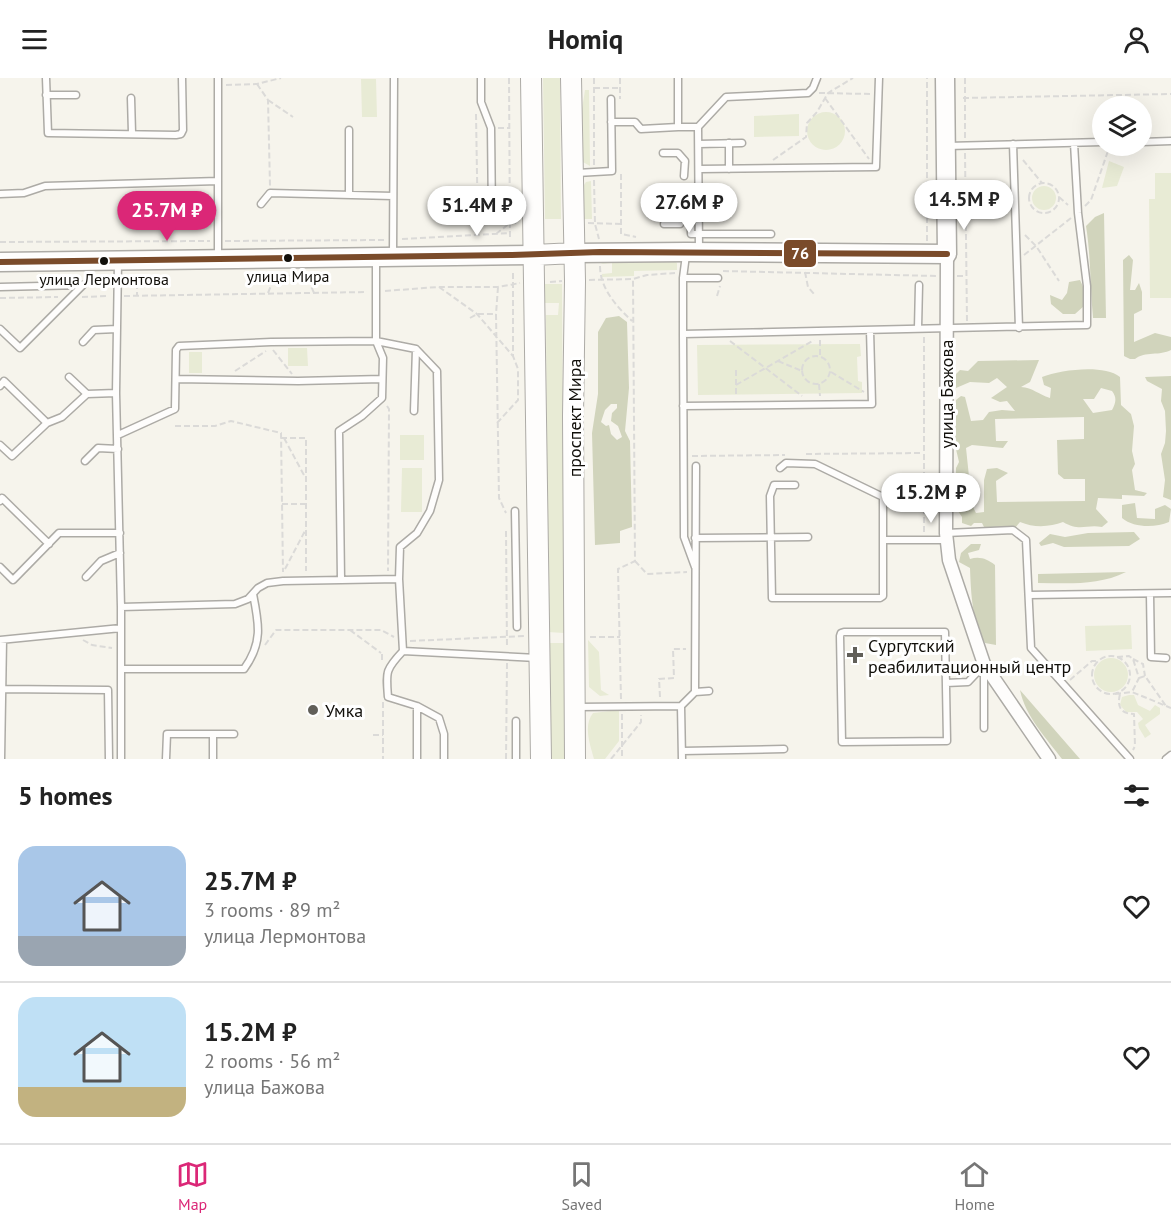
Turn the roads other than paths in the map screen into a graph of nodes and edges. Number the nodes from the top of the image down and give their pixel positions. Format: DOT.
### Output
graph roads {
  1 [pos="46,78"];
  2 [pos="182,78"];
  3 [pos="218,78"];
  4 [pos="394,78"];
  5 [pos="480,78"];
  6 [pos="531,78"];
  7 [pos="571,78"];
  8 [pos="678,78"];
  9 [pos="817,78"];
  10 [pos="879,78"];
  11 [pos="945,78"];
  12 [pos="76,94"];
  13 [pos="46,95"];
  14 [pos="132,98"];
  15 [pos="611,99"];
  16 [pos="611,122"];
  17 [pos="678,127"];
  18 [pos="698,127"];
  19 [pos="349,130"];
  20 [pos="132,133"];
  21 [pos="1171,141"];
  22 [pos="1092,142"];
  23 [pos="1152,142"];
  24 [pos="729,143"];
  25 [pos="742,143"];
  26 [pos="1074,143"];
  27 [pos="699,144"];
  28 [pos="945,146"];
  29 [pos="1013,147"];
  30 [pos="663,153"];
  31 [pos="685,160"];
  32 [pos="699,160"];
  33 [pos="700,169"];
  34 [pos="729,169"];
  35 [pos="572,173"];
  36 [pos="684,176"];
  37 [pos="218,182"];
  38 [pos="0,194"];
  39 [pos="349,195"];
  40 [pos="393,196"];
  41 [pos="261,204"];
  42 [pos="492,216"];
  43 [pos="664,224"];
  44 [pos="771,234"];
  45 [pos="695,246"];
  46 [pos="946,247"];
  47 [pos="218,250"];
  48 [pos="387,251"];
  49 [pos="575,254"];
  50 [pos="534,255"];
  51 [pos="0,261"];
  52 [pos="118,261"];
  53 [pos="719,274"];
  54 [pos="684,276"];
  55 [pos="919,285"];
  56 [pos="0,287"];
  57 [pos="946,327"];
  58 [pos="921,328"];
  59 [pos="1019,328"];
  60 [pos="0,329"];
  61 [pos="117,329"];
  62 [pos="870,330"];
  63 [pos="683,334"];
  64 [pos="376,341"];
  65 [pos="83,342"];
  66 [pos="416,349"];
  67 [pos="69,377"];
  68 [pos="176,379"];
  69 [pos="382,379"];
  70 [pos="0,386"];
  71 [pos="116,393"];
  72 [pos="87,394"];
  73 [pos="683,406"];
  74 [pos="414,411"];
  75 [pos="47,423"];
  76 [pos="118,435"];
  77 [pos="0,445"];
  78 [pos="118,449"];
  79 [pos="85,461"];
  80 [pos="696,466"];
  81 [pos="780,468"];
  82 [pos="795,485"];
  83 [pos="0,501"];
  84 [pos="683,506"];
  85 [pos="696,506"];
  86 [pos="515,511"];
  87 [pos="120,533"];
  88 [pos="770,537"];
  89 [pos="808,537"];
  90 [pos="946,537"];
  91 [pos="695,538"];
  92 [pos="883,540"];
  93 [pos="49,544"];
  94 [pos="120,553"];
  95 [pos="0,567"];
  96 [pos="695,569"];
  97 [pos="86,577"];
  98 [pos="341,579"];
  99 [pos="399,579"];
  100 [pos="1171,593"];
  101 [pos="253,594"];
  102 [pos="1150,594"];
  103 [pos="1029,595"];
  104 [pos="121,607"];
  105 [pos="517,627"];
  106 [pos="122,628"];
  107 [pos="1,640"];
  108 [pos="403,651"];
  109 [pos="539,658"];
  110 [pos="1166,658"];
  111 [pos="984,664"];
  112 [pos="122,669"];
  113 [pos="946,683"];
  114 [pos="2,689"];
  115 [pos="709,691"];
  116 [pos="695,692"];
  117 [pos="417,706"];
  118 [pos="681,706"];
  119 [pos="574,707"];
  120 [pos="516,721"];
  121 [pos="984,728"];
  122 [pos="213,734"];
  123 [pos="234,734"];
  124 [pos="784,749"];
  125 [pos="682,751"];
  126 [pos="1171,755"];
  127 [pos="1129,758"];
  128 [pos="1,759"];
  129 [pos="109,759"];
  130 [pos="121,759"];
  131 [pos="166,759"];
  132 [pos="213,759"];
  133 [pos="417,759"];
  134 [pos="444,759"];
  135 [pos="516,759"];
  136 [pos="541,759"];
  137 [pos="575,759"];
  138 [pos="682,759"];
  139 [pos="1049,759"];
  140 [pos="1166,759"];
  1 -- 13 [label="lane"];
  2 -- 20 [label="lane"];
  3 -- 37 [label="lane"];
  4 -- 40 [label="lane"];
  5 -- 42 [label="lane"];
  6 -- 50 [label="main road, проспект Мира"];
  7 -- 35 [label="main road, проспект Мира"];
  8 -- 17 [label="lane"];
  9 -- 18 [label="lane"];
  10 -- 34 [label="lane"];
  11 -- 28 [label="street, улица Бажова"];
  12 -- 13 [label="lane"];
  13 -- 20 [label="lane"];
  14 -- 20 [label="lane"];
  15 -- 16 [label="lane"];
  16 -- 17 [label="lane"];
  16 -- 35 [label="lane"];
  17 -- 18 [label="lane"];
  18 -- 27 [label="lane"];
  19 -- 39 [label="lane"];
  21 -- 23 [label="lane"];
  22 -- 26 [label="lane"];
  24 -- 25 [label="lane"];
  24 -- 27 [label="lane"];
  24 -- 34 [label="lane"];
  26 -- 29 [label="lane"];
  26 -- 59 [label="lane"];
  27 -- 32 [label="lane"];
  28 -- 29 [label="lane"];
  28 -- 46 [label="street, улица Бажова"];
  29 -- 59 [label="lane"];
  30 -- 31 [label="lane"];
  31 -- 32 [label="lane"];
  31 -- 36 [label="lane"];
  32 -- 33 [label="lane"];
  33 -- 34 [label="lane"];
  33 -- 45 [label="lane"];
  35 -- 49 [label="main road, проспект Мира"];
  37 -- 38 [label="lane"];
  37 -- 47 [label="lane"];
  39 -- 40 [label="lane"];
  39 -- 41 [label="lane"];
  40 -- 48 [label="lane"];
  43 -- 45 [label="lane"];
  44 -- 45 [label="lane"];
  45 -- 46 [label="street"];
  45 -- 49 [label="street"];
  45 -- 54 [label="lane"];
  46 -- 57 [label="street, улица Бажова"];
  47 -- 48 [label="street"];
  47 -- 52 [label="street"];
  48 -- 50 [label="street"];
  48 -- 64 [label="lane"];
  49 -- 50 [label="main road"];
  49 -- 119 [label="main road, проспект Мира"];
  50 -- 109 [label="main road, проспект Мира"];
  51 -- 52 [label="street"];
  52 -- 61 [label="lane"];
  53 -- 54 [label="lane"];
  54 -- 63 [label="lane"];
  55 -- 58 [label="lane"];
  56 -- 60 [label="lane"];
  57 -- 58 [label="lane"];
  57 -- 59 [label="lane"];
  57 -- 90 [label="street, улица Бажова"];
  58 -- 62 [label="lane"];
  61 -- 65 [label="lane"];
  61 -- 71 [label="lane"];
  62 -- 63 [label="lane"];
  62 -- 73 [label="lane"];
  63 -- 73 [label="lane"];
  64 -- 66 [label="lane"];
  64 -- 68 [label="lane"];
  64 -- 69 [label="lane"];
  66 -- 74 [label="lane"];
  66 -- 99 [label="lane"];
  67 -- 72 [label="lane"];
  68 -- 69 [label="lane"];
  68 -- 76 [label="lane"];
  69 -- 98 [label="lane"];
  70 -- 75 [label="lane"];
  71 -- 72 [label="lane"];
  71 -- 76 [label="lane"];
  72 -- 75 [label="lane"];
  73 -- 84 [label="lane"];
  75 -- 77 [label="lane"];
  76 -- 78 [label="lane"];
  78 -- 79 [label="lane"];
  78 -- 87 [label="lane"];
  80 -- 85 [label="lane"];
  81 -- 92 [label="lane"];
  82 -- 88 [label="lane"];
  83 -- 93 [label="lane"];
  84 -- 85 [label="lane"];
  84 -- 96 [label="lane"];
  85 -- 91 [label="lane"];
  86 -- 105 [label="lane"];
  87 -- 93 [label="lane"];
  87 -- 94 [label="lane"];
  88 -- 89 [label="lane"];
  88 -- 91 [label="lane"];
  88 -- 92 [label="lane"];
  90 -- 92 [label="lane"];
  90 -- 103 [label="lane"];
  90 -- 111 [label="street, улица Бажова"];
  91 -- 96 [label="lane"];
  93 -- 95 [label="lane"];
  94 -- 97 [label="lane"];
  94 -- 104 [label="lane"];
  96 -- 116 [label="lane"];
  98 -- 99 [label="lane"];
  98 -- 101 [label="lane"];
  99 -- 108 [label="lane"];
  100 -- 102 [label="lane"];
  101 -- 104 [label="lane"];
  101 -- 112 [label="lane"];
  102 -- 103 [label="lane"];
  102 -- 110 [label="lane"];
  103 -- 127 [label="lane"];
  104 -- 106 [label="lane"];
  106 -- 107 [label="lane"];
  106 -- 112 [label="lane"];
  107 -- 114 [label="lane"];
  108 -- 109 [label="lane"];
  108 -- 117 [label="lane"];
  109 -- 136 [label="main road, проспект Мира"];
  111 -- 113 [label="lane"];
  111 -- 121 [label="lane"];
  111 -- 139 [label="street, улица Бажова"];
  112 -- 130 [label="lane"];
  113 -- 113 [label="lane"];
  114 -- 128 [label="lane"];
  114 -- 129 [label="lane"];
  115 -- 116 [label="lane"];
  116 -- 118 [label="lane"];
  117 -- 133 [label="lane"];
  117 -- 134 [label="lane"];
  118 -- 119 [label="lane"];
  118 -- 125 [label="lane"];
  119 -- 137 [label="main road, проспект Мира"];
  120 -- 135 [label="lane"];
  122 -- 123 [label="lane"];
  122 -- 131 [label="lane"];
  122 -- 132 [label="lane"];
  124 -- 125 [label="lane"];
  125 -- 138 [label="lane"];
  126 -- 140 [label="lane"];
}
